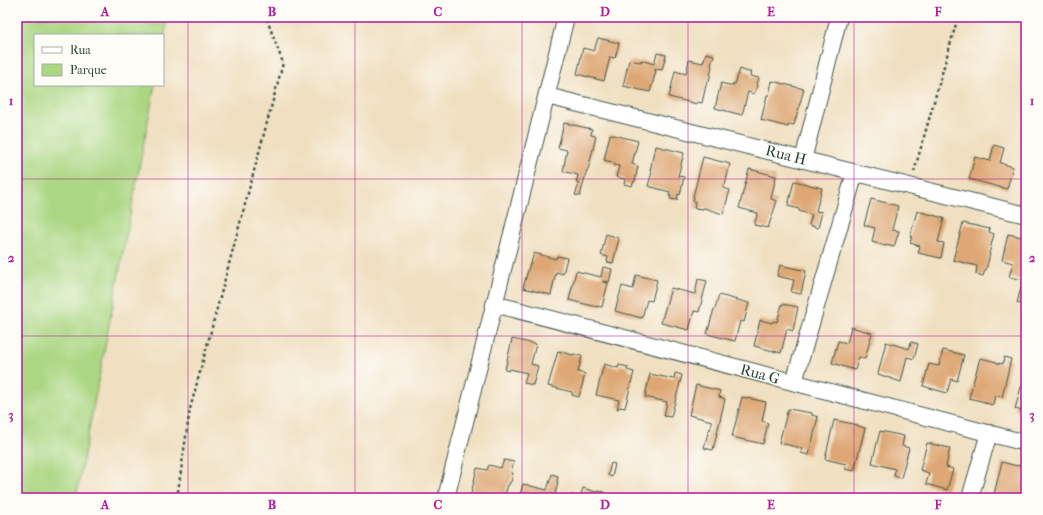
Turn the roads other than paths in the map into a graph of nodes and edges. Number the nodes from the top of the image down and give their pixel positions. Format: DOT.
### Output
graph roads {
  1 [pos="566,17"];
  2 [pos="839,17"];
  3 [pos="546,96"];
  4 [pos="803,160"];
  5 [pos="855,172"];
  6 [pos="1026,215"];
  7 [pos="494,304"];
  8 [pos="794,382"];
  9 [pos="989,433"];
  10 [pos="1026,443"];
  11 [pos="446,498"];
  12 [pos="970,498"];
  1 -- 3 [label="street"];
  2 -- 4 [label="street"];
  3 -- 4 [label="street, Rua H"];
  3 -- 7 [label="street"];
  4 -- 5 [label="street, Rua H"];
  5 -- 6 [label="street, Rua H"];
  5 -- 8 [label="street"];
  7 -- 8 [label="street, Rua G"];
  7 -- 11 [label="street"];
  8 -- 9 [label="street, Rua G"];
  9 -- 10 [label="street, Rua G"];
  9 -- 12 [label="street"];
}
